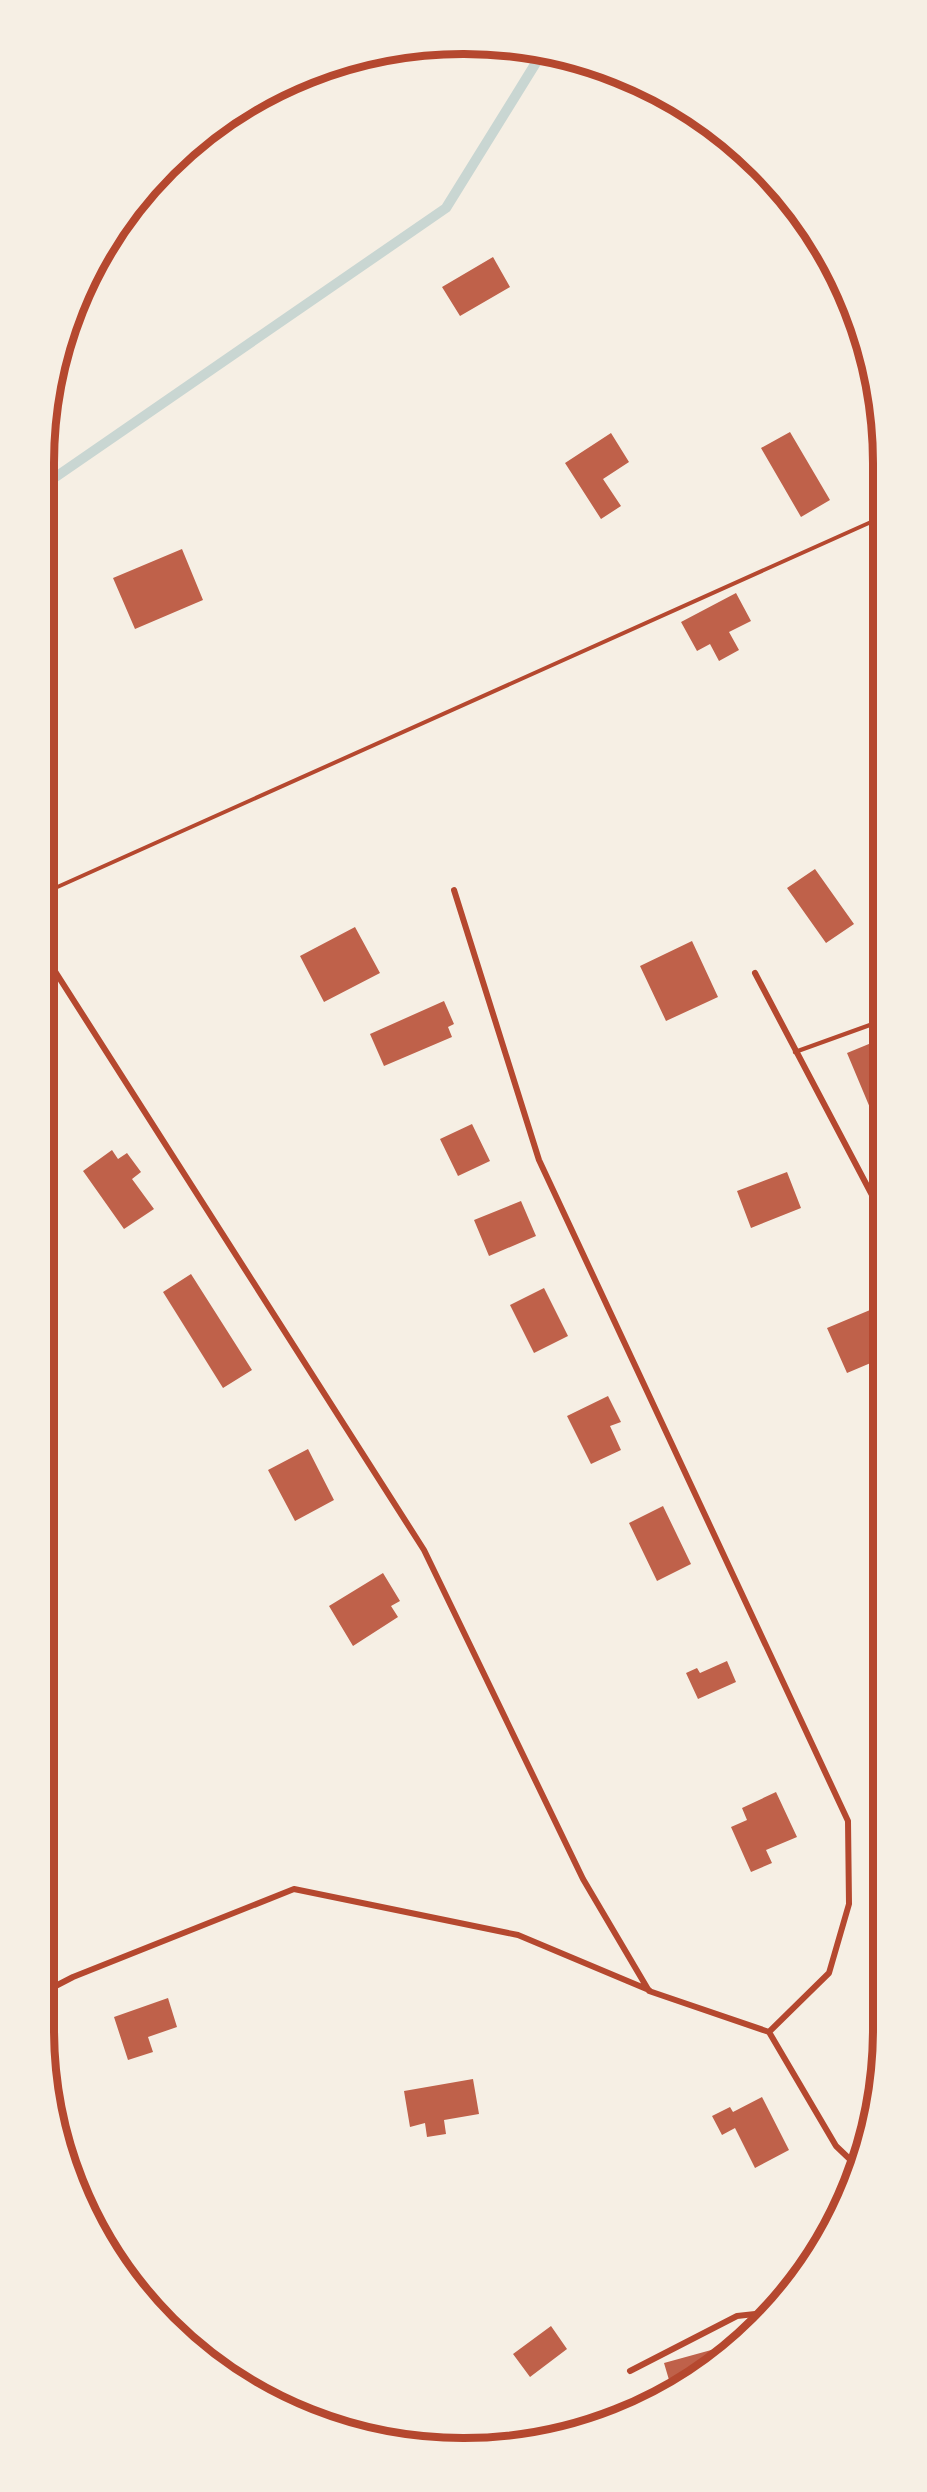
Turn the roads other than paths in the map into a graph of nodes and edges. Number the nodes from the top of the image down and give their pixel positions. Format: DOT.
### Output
graph roads {
  1 [pos="454,890"];
  2 [pos="54,970"];
  3 [pos="754,973"];
  4 [pos="873,1024"];
  5 [pos="795,1052"];
  6 [pos="873,1197"];
  7 [pos="54,1987"];
  8 [pos="649,1991"];
  9 [pos="769,2032"];
  10 [pos="851,2160"];
  11 [pos="757,2314"];
  12 [pos="630,2371"];
  1 -- 9 [label="street"];
  2 -- 8 [label="street"];
  3 -- 5 [label="street"];
  4 -- 5 [label="lane"];
  5 -- 6 [label="street"];
  7 -- 8 [label="street"];
  8 -- 9 [label="street"];
  9 -- 10 [label="street"];
  11 -- 12 [label="street"];
}
